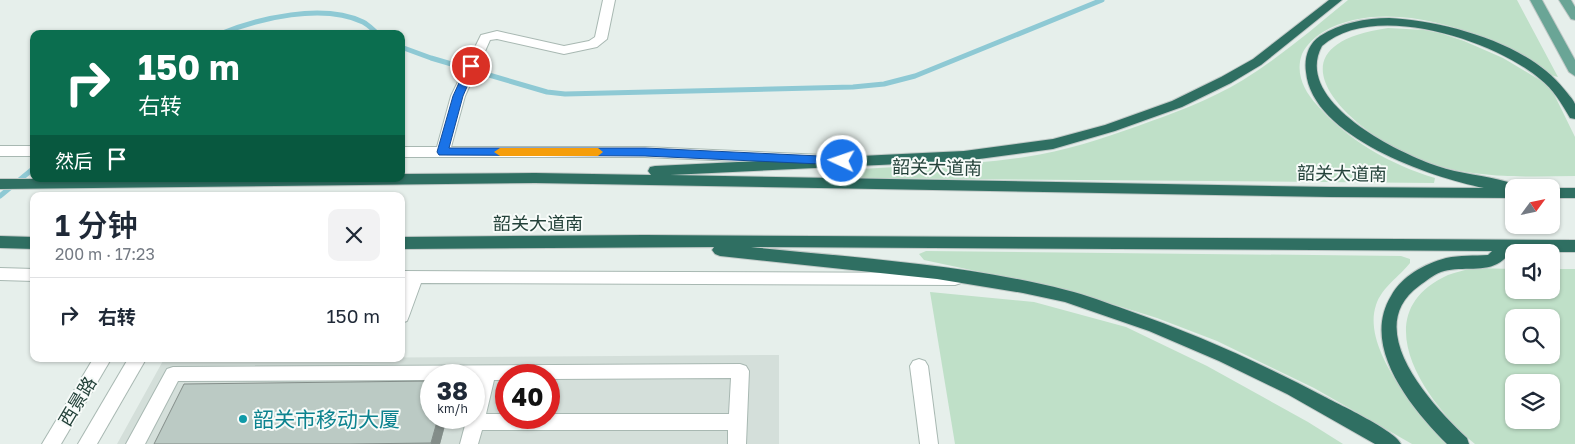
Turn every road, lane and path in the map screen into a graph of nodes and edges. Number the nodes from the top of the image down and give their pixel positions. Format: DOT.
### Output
graph roads {
  1 [pos="609,0"];
  2 [pos="1336,0"];
  3 [pos="1536,0"];
  4 [pos="1565,0"];
  5 [pos="1575,16"];
  6 [pos="1575,72"];
  7 [pos="1575,115"];
  8 [pos="0,151"];
  9 [pos="30,151"];
  10 [pos="405,152"];
  11 [pos="443,152"];
  12 [pos="842,161"];
  13 [pos="535,178"];
  14 [pos="405,180"];
  15 [pos="209,182"];
  16 [pos="0,184"];
  17 [pos="1505,186"];
  18 [pos="1505,193"];
  19 [pos="1560,193"];
  20 [pos="1575,193"];
  21 [pos="644,241"];
  22 [pos="0,242"];
  23 [pos="30,243"];
  24 [pos="405,243"];
  25 [pos="1505,245"];
  26 [pos="1560,246"];
  27 [pos="1575,246"];
  28 [pos="1505,248"];
  29 [pos="0,274"];
  30 [pos="30,275"];
  31 [pos="408,277"];
  32 [pos="982,279"];
  33 [pos="405,294"];
  34 [pos="100,362"];
  35 [pos="135,362"];
  36 [pos="384,366"];
  37 [pos="919,366"];
  38 [pos="487,373"];
  39 [pos="485,381"];
  40 [pos="485,422"];
  41 [pos="738,422"];
  42 [pos="472,429"];
  43 [pos="51,444"];
  44 [pos="87,444"];
  45 [pos="135,444"];
  46 [pos="469,444"];
  47 [pos="737,444"];
  48 [pos="929,444"];
  49 [pos="1392,444"];
  50 [pos="1460,444"];
  1 -- 11 [label="street"];
  2 -- 12 [label="highway"];
  3 -- 6 [label="main road"];
  4 -- 5 [label="main road"];
  7 -- 17 [label="highway"];
  8 -- 9 [label="street"];
  10 -- 11 [label="street"];
  11 -- 12 [label="street"];
  12 -- 13 [label="highway"];
  13 -- 14 [label="highway, 韶关大道南"];
  13 -- 18 [label="highway, 韶关大道南"];
  15 -- 16 [label="highway, 韶关大道南"];
  19 -- 20 [label="highway"];
  21 -- 24 [label="highway, 韶关大道南"];
  21 -- 25 [label="highway, 韶关大道南"];
  21 -- 32 [label="highway"];
  22 -- 23 [label="highway"];
  26 -- 27 [label="highway, 韶关大道南"];
  28 -- 50 [label="highway"];
  29 -- 30 [label="street"];
  31 -- 32 [label="street"];
  31 -- 33 [label="street"];
  32 -- 49 [label="highway"];
  34 -- 43 [label="street, 西景路"];
  35 -- 44 [label="street, 西景路"];
  36 -- 38 [label="street"];
  36 -- 45 [label="street"];
  37 -- 48 [label="street"];
  38 -- 39 [label="street"];
  38 -- 41 [label="street"];
  40 -- 41 [label="street"];
  41 -- 47 [label="street"];
  42 -- 46 [label="street"];
}
